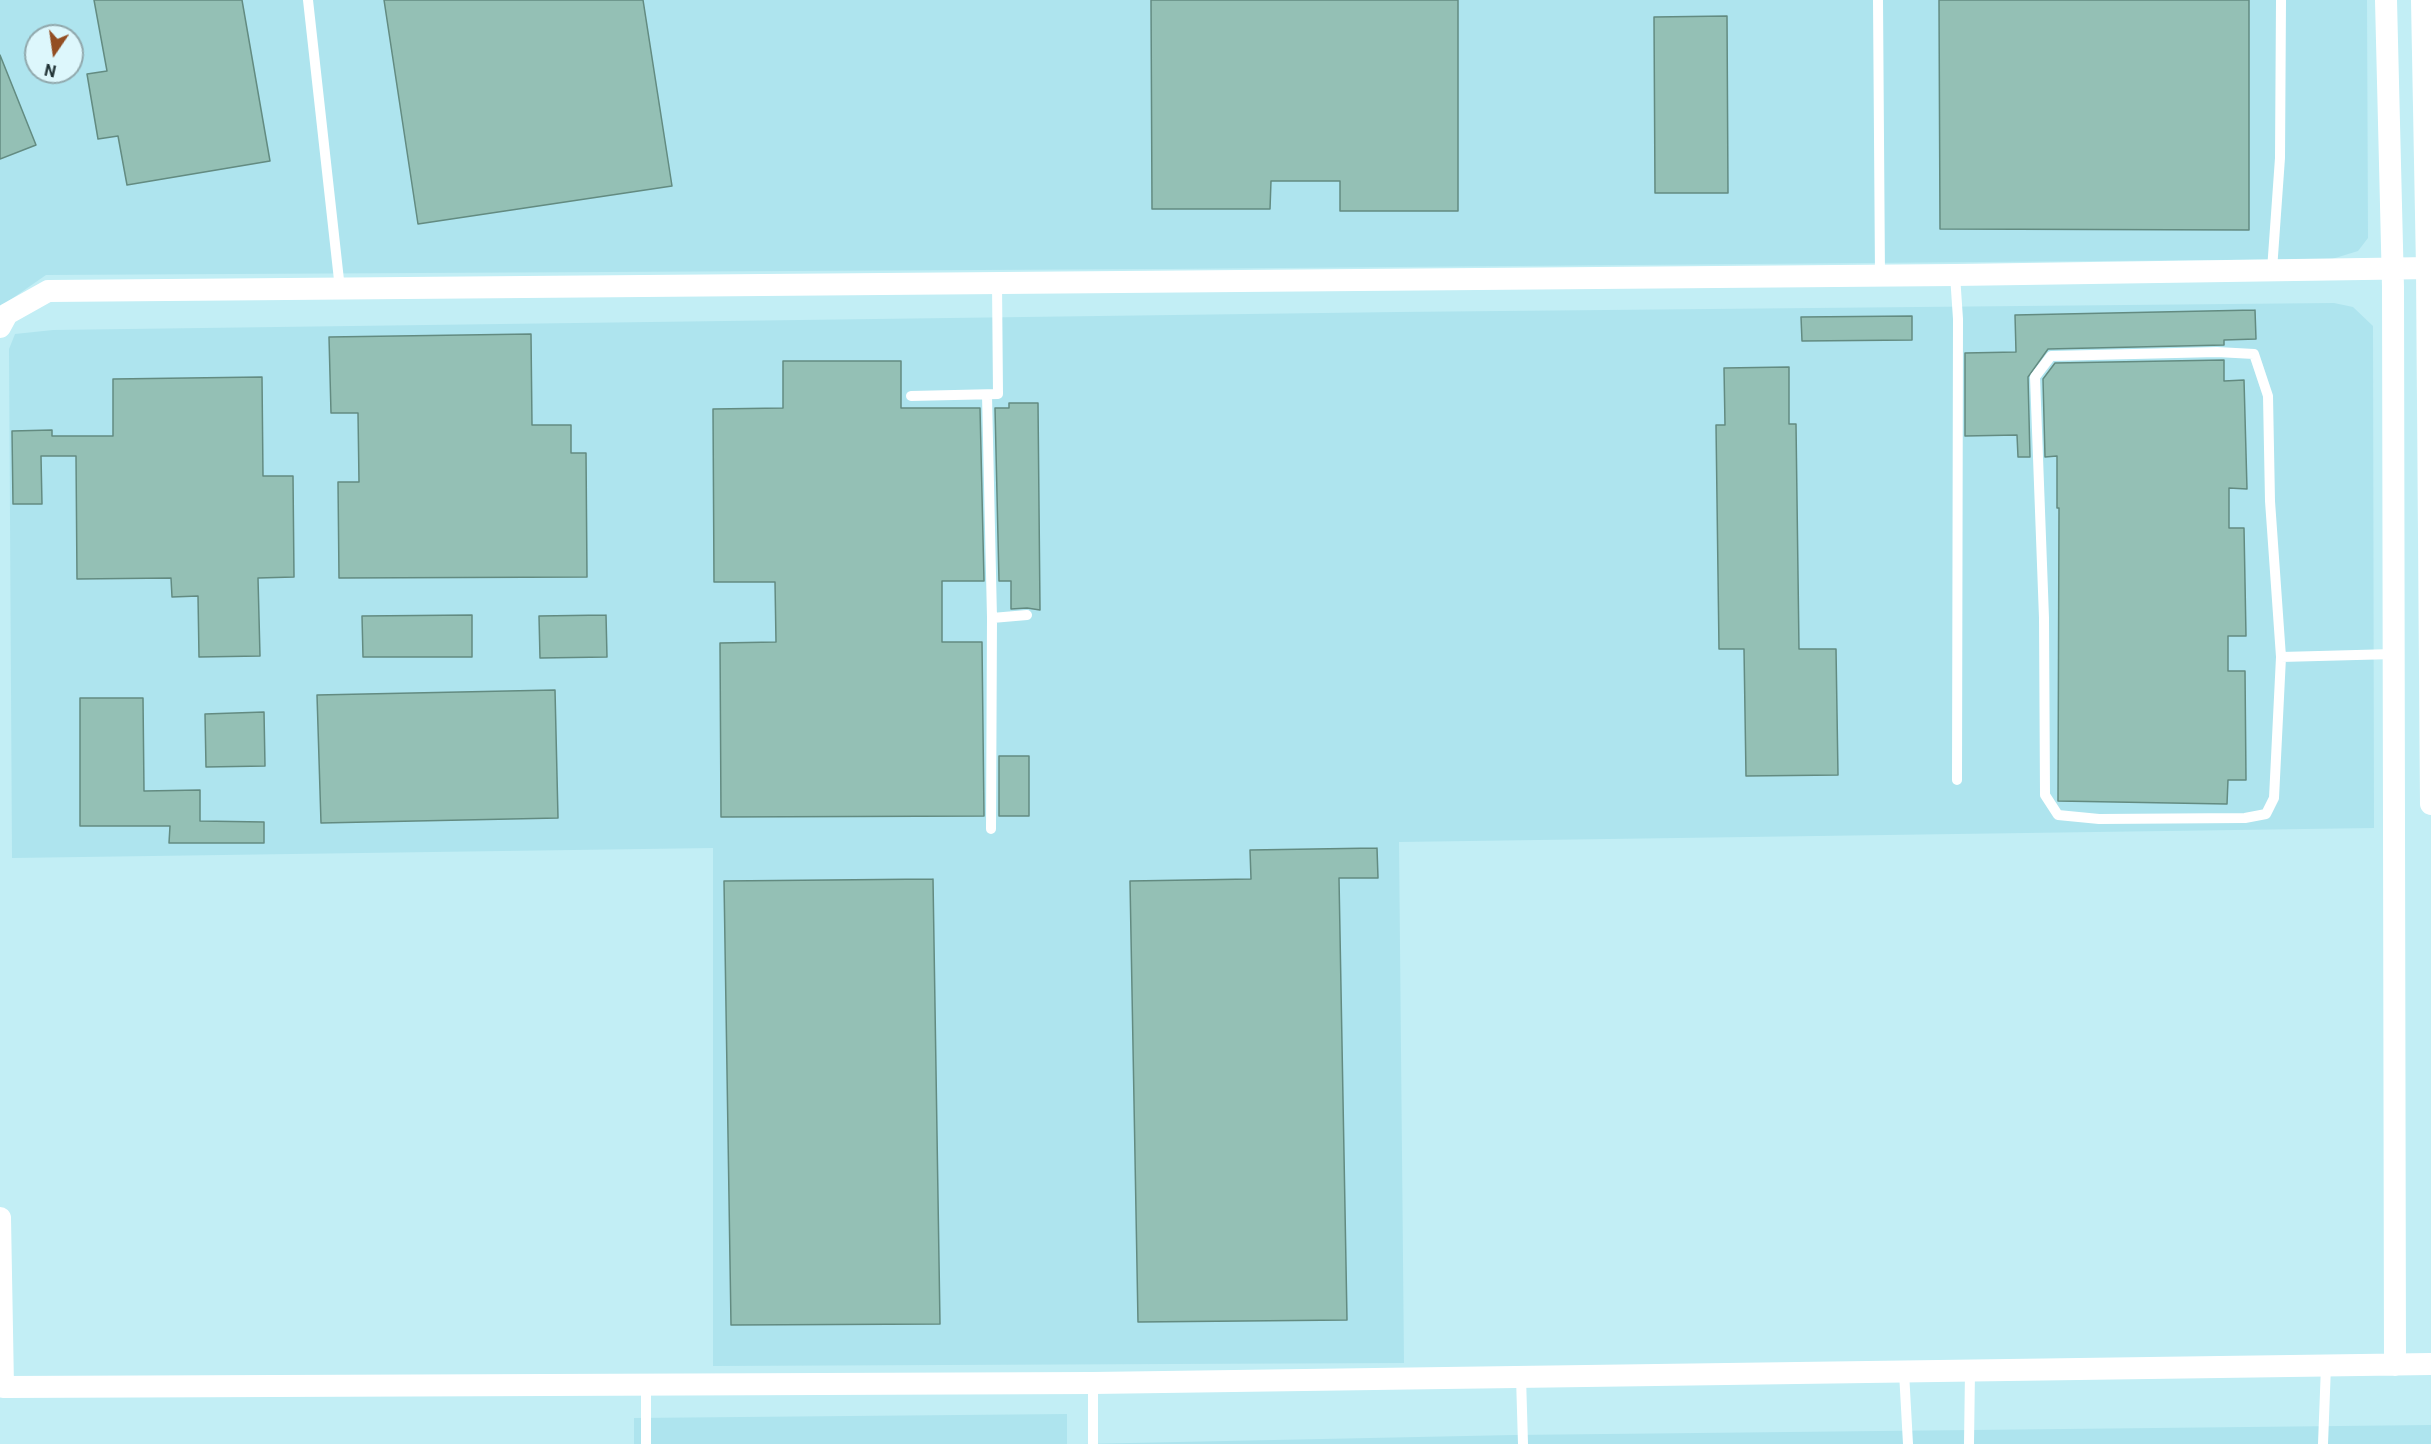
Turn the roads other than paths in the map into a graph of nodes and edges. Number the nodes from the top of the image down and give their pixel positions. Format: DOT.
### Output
graph roads {
  1 [pos="308,0"];
  2 [pos="1878,0"];
  3 [pos="2281,0"];
  4 [pos="2386,0"];
  5 [pos="2421,0"];
  6 [pos="2392,268"];
  7 [pos="2429,268"];
  8 [pos="2271,270"];
  9 [pos="1954,275"];
  10 [pos="1880,276"];
  11 [pos="997,283"];
  12 [pos="340,289"];
  13 [pos="0,327"];
  14 [pos="987,394"];
  15 [pos="911,396"];
  16 [pos="1027,615"];
  17 [pos="992,618"];
  18 [pos="2394,654"];
  19 [pos="2281,657"];
  20 [pos="2431,722"];
  21 [pos="1957,780"];
  22 [pos="2431,804"];
  23 [pos="991,829"];
  24 [pos="0,1218"];
  25 [pos="2431,1364"];
  26 [pos="2395,1365"];
  27 [pos="2326,1366"];
  28 [pos="1904,1371"];
  29 [pos="1970,1371"];
  30 [pos="1521,1377"];
  31 [pos="646,1383"];
  32 [pos="1093,1383"];
  33 [pos="1,1388"];
  34 [pos="646,1444"];
  35 [pos="1093,1444"];
  36 [pos="1523,1444"];
  37 [pos="1908,1444"];
  38 [pos="1970,1444"];
  39 [pos="2323,1444"];
  1 -- 12 [label="lane"];
  2 -- 10 [label="lane"];
  3 -- 8 [label="lane"];
  4 -- 6 [label="street"];
  5 -- 7 [label="street"];
  6 -- 7 [label="street"];
  6 -- 8 [label="street"];
  6 -- 18 [label="street"];
  7 -- 20 [label="street"];
  8 -- 9 [label="street"];
  9 -- 10 [label="street"];
  9 -- 21 [label="lane"];
  10 -- 11 [label="street"];
  11 -- 12 [label="street"];
  11 -- 14 [label="lane"];
  12 -- 13 [label="street"];
  14 -- 15 [label="lane"];
  14 -- 17 [label="lane"];
  16 -- 17 [label="lane"];
  17 -- 23 [label="lane"];
  18 -- 19 [label="lane"];
  18 -- 26 [label="street"];
  19 -- 19 [label="lane"];
  20 -- 22 [label="street"];
  24 -- 33 [label="street"];
  25 -- 26 [label="street"];
  26 -- 27 [label="street"];
  27 -- 29 [label="street"];
  27 -- 39 [label="lane"];
  28 -- 29 [label="street"];
  28 -- 30 [label="street"];
  28 -- 37 [label="lane"];
  29 -- 38 [label="lane"];
  30 -- 32 [label="street"];
  30 -- 36 [label="lane"];
  31 -- 32 [label="street"];
  31 -- 33 [label="street"];
  31 -- 34 [label="lane"];
  32 -- 35 [label="lane"];
}
